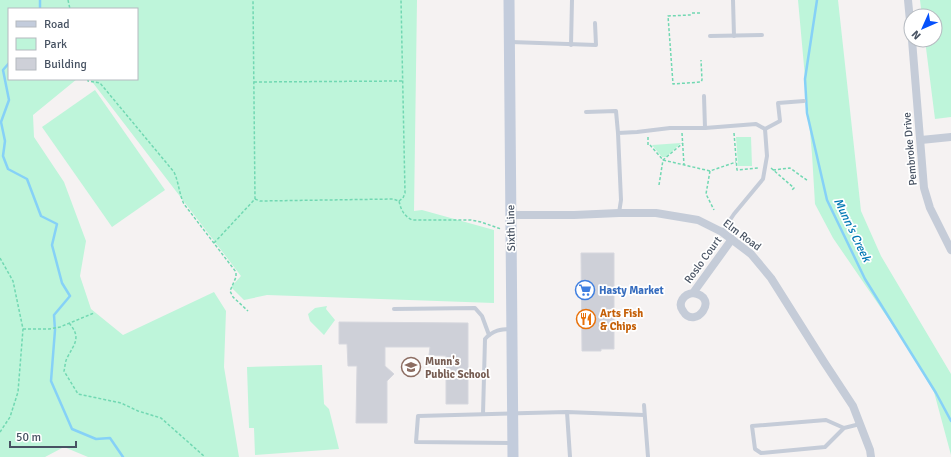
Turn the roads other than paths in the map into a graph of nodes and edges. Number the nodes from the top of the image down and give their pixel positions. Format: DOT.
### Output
graph roads {
  1 [pos="509,0"];
  2 [pos="572,0"];
  3 [pos="733,0"];
  4 [pos="595,23"];
  5 [pos="762,35"];
  6 [pos="710,36"];
  7 [pos="734,36"];
  8 [pos="508,42"];
  9 [pos="571,45"];
  10 [pos="913,48"];
  11 [pos="704,96"];
  12 [pos="804,101"];
  13 [pos="586,112"];
  14 [pos="704,128"];
  15 [pos="765,129"];
  16 [pos="618,133"];
  17 [pos="951,137"];
  18 [pos="920,140"];
  19 [pos="619,213"];
  20 [pos="511,215"];
  21 [pos="722,232"];
  22 [pos="732,239"];
  23 [pos="951,250"];
  24 [pos="693,293"];
  25 [pos="394,309"];
  26 [pos="512,329"];
  27 [pos="489,334"];
  28 [pos="644,405"];
  29 [pos="567,412"];
  30 [pos="483,414"];
  31 [pos="513,414"];
  32 [pos="644,415"];
  33 [pos="860,423"];
  34 [pos="844,428"];
  35 [pos="513,443"];
  36 [pos="513,457"];
  37 [pos="570,457"];
  38 [pos="648,457"];
  39 [pos="871,457"];
  1 -- 8 [label="street, Sixth Line"];
  2 -- 9 [label="lane"];
  3 -- 7 [label="lane"];
  4 -- 9 [label="lane"];
  5 -- 7 [label="lane"];
  6 -- 7 [label="lane"];
  8 -- 9 [label="lane"];
  8 -- 20 [label="street, Sixth Line"];
  10 -- 18 [label="street, Pembroke Drive"];
  11 -- 14 [label="lane"];
  12 -- 15 [label="lane"];
  13 -- 16 [label="lane"];
  14 -- 15 [label="lane"];
  14 -- 16 [label="lane"];
  15 -- 21 [label="lane"];
  16 -- 19 [label="lane"];
  17 -- 18 [label="street"];
  18 -- 23 [label="street, Pembroke Drive"];
  19 -- 20 [label="street, Elm Road"];
  19 -- 21 [label="street, Elm Road"];
  20 -- 26 [label="street, Sixth Line"];
  21 -- 22 [label="street, Elm Road"];
  22 -- 24 [label="street, Roslo Court"];
  22 -- 33 [label="street, Elm Road"];
  25 -- 27 [label="lane"];
  26 -- 27 [label="lane"];
  26 -- 31 [label="street, Sixth Line"];
  27 -- 30 [label="lane"];
  28 -- 32 [label="lane"];
  29 -- 31 [label="lane"];
  29 -- 32 [label="lane"];
  29 -- 37 [label="lane"];
  30 -- 31 [label="lane"];
  30 -- 35 [label="lane"];
  31 -- 35 [label="street, Sixth Line"];
  32 -- 38 [label="lane"];
  33 -- 34 [label="lane"];
  33 -- 39 [label="street, Elm Road"];
  34 -- 34 [label="lane"];
  35 -- 36 [label="street, Sixth Line"];
}
